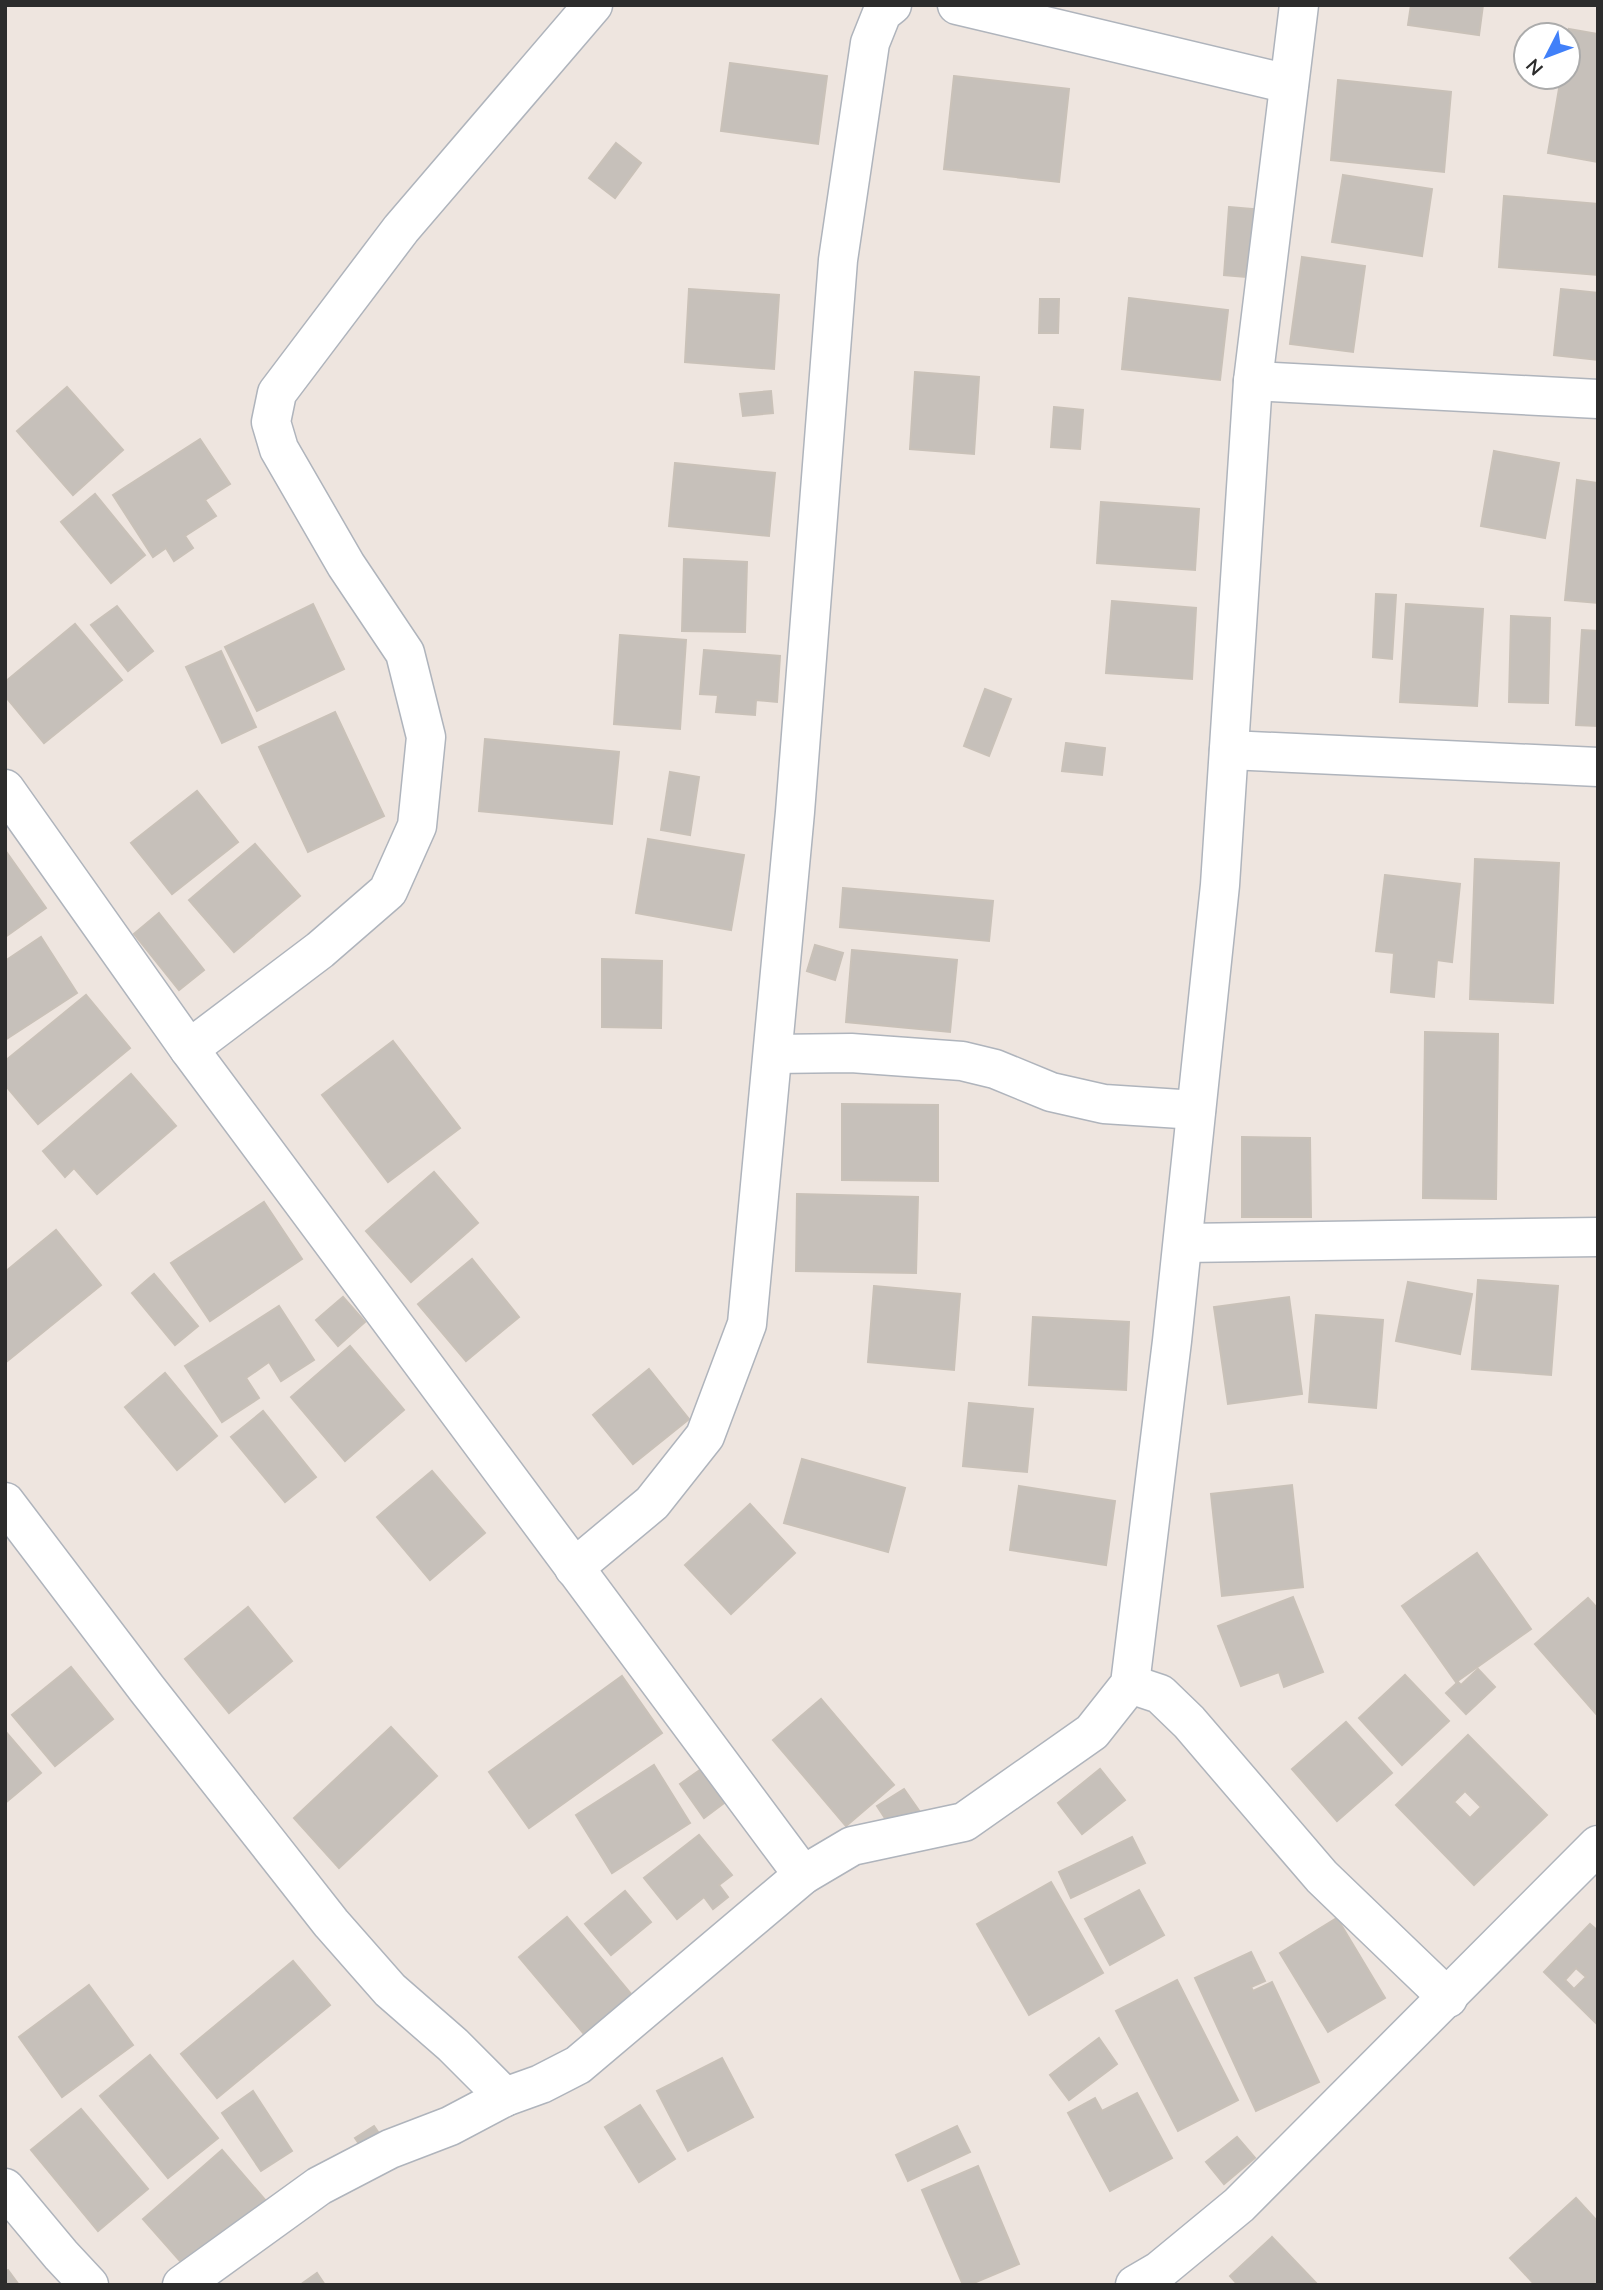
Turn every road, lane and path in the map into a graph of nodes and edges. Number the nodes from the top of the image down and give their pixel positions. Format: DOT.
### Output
graph roads {
  1 [pos="593,5"];
  2 [pos="891,5"];
  3 [pos="957,5"];
  4 [pos="1298,5"];
  5 [pos="1289,84"];
  6 [pos="1253,380"];
  7 [pos="1598,399"];
  8 [pos="1229,750"];
  9 [pos="1598,767"];
  10 [pos="5,789"];
  11 [pos="189,1049"];
  12 [pos="773,1054"];
  13 [pos="1196,1110"];
  14 [pos="1598,1237"];
  15 [pos="1183,1243"];
  16 [pos="5,1502"];
  17 [pos="574,1568"];
  18 [pos="1130,1684"];
  19 [pos="1598,1845"];
  20 [pos="803,1875"];
  21 [pos="1448,1998"];
  22 [pos="505,2097"];
  23 [pos="5,2188"];
  24 [pos="89,2285"];
  25 [pos="182,2285"];
  26 [pos="1135,2285"];
  1 -- 11 [label="street"];
  2 -- 12 [label="street"];
  3 -- 5 [label="street"];
  4 -- 5 [label="street"];
  5 -- 6 [label="street"];
  6 -- 7 [label="street"];
  6 -- 8 [label="street"];
  8 -- 9 [label="street"];
  8 -- 13 [label="street"];
  10 -- 11 [label="street"];
  11 -- 17 [label="street"];
  12 -- 13 [label="street"];
  12 -- 17 [label="street"];
  13 -- 15 [label="street"];
  14 -- 15 [label="street"];
  15 -- 18 [label="street"];
  16 -- 22 [label="street"];
  17 -- 20 [label="street"];
  18 -- 20 [label="street"];
  18 -- 21 [label="street"];
  19 -- 21 [label="street"];
  20 -- 22 [label="street"];
  21 -- 26 [label="street"];
  22 -- 25 [label="street"];
  23 -- 24 [label="street"];
}
